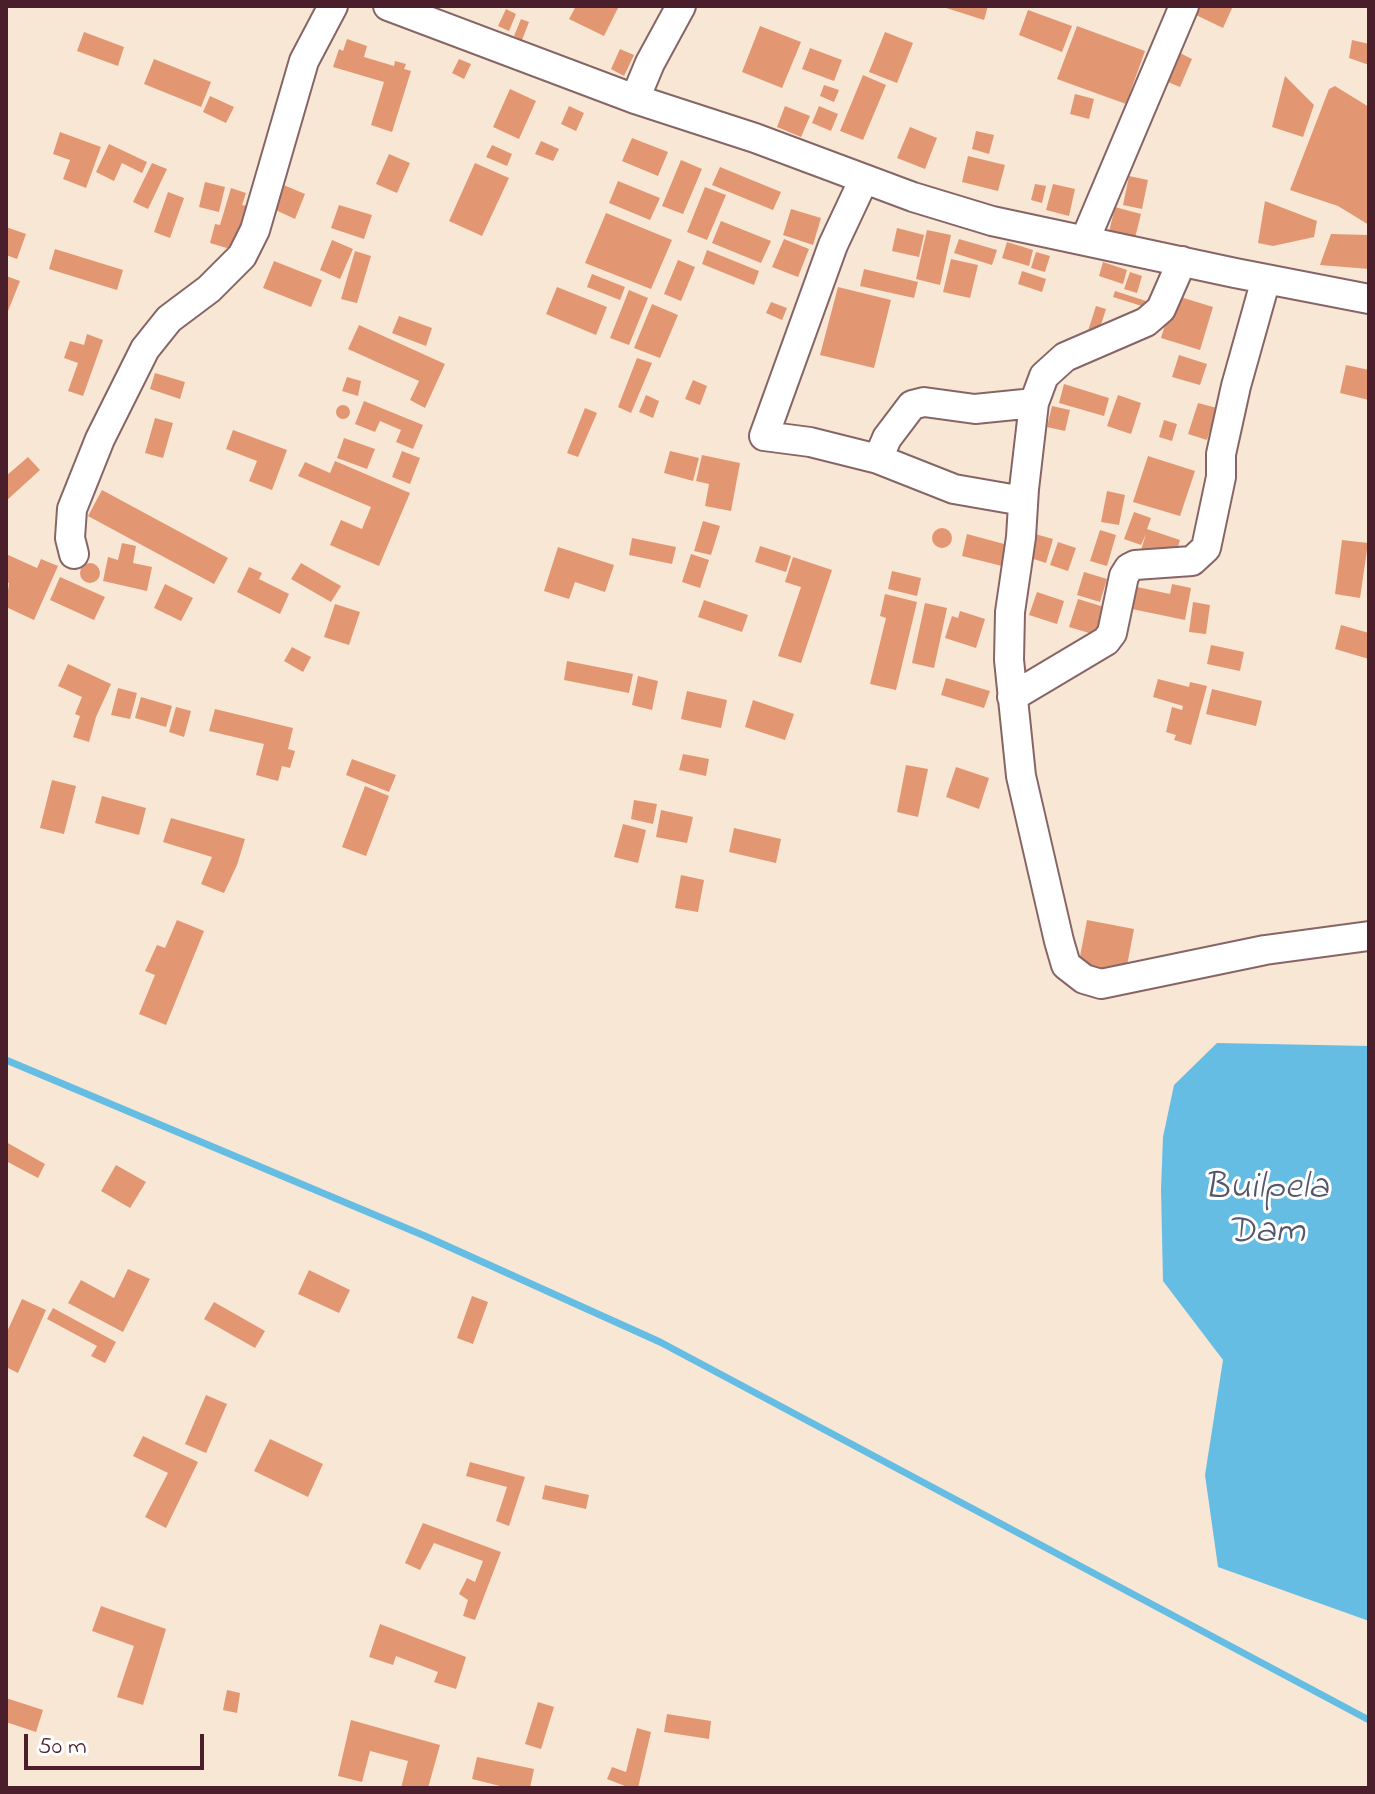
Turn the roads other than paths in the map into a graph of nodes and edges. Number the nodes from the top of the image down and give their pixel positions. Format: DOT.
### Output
graph roads {
  1 [pos="333,6"];
  2 [pos="388,6"];
  3 [pos="681,6"];
  4 [pos="1184,6"];
  5 [pos="635,99"];
  6 [pos="864,179"];
  7 [pos="1085,240"];
  8 [pos="1182,261"];
  9 [pos="1266,279"];
  10 [pos="1369,299"];
  11 [pos="1034,403"];
  12 [pos="878,459"];
  13 [pos="1023,501"];
  14 [pos="74,554"];
  15 [pos="1012,697"];
  16 [pos="1369,936"];
  1 -- 14 [label="street"];
  2 -- 5 [label="street"];
  3 -- 5 [label="street"];
  4 -- 7 [label="street"];
  5 -- 6 [label="street"];
  6 -- 7 [label="street"];
  6 -- 12 [label="street"];
  7 -- 8 [label="street"];
  8 -- 9 [label="street"];
  8 -- 11 [label="street"];
  9 -- 10 [label="street"];
  9 -- 15 [label="street"];
  11 -- 12 [label="street"];
  11 -- 13 [label="street"];
  12 -- 13 [label="street"];
  13 -- 15 [label="street"];
  15 -- 16 [label="street"];
}
